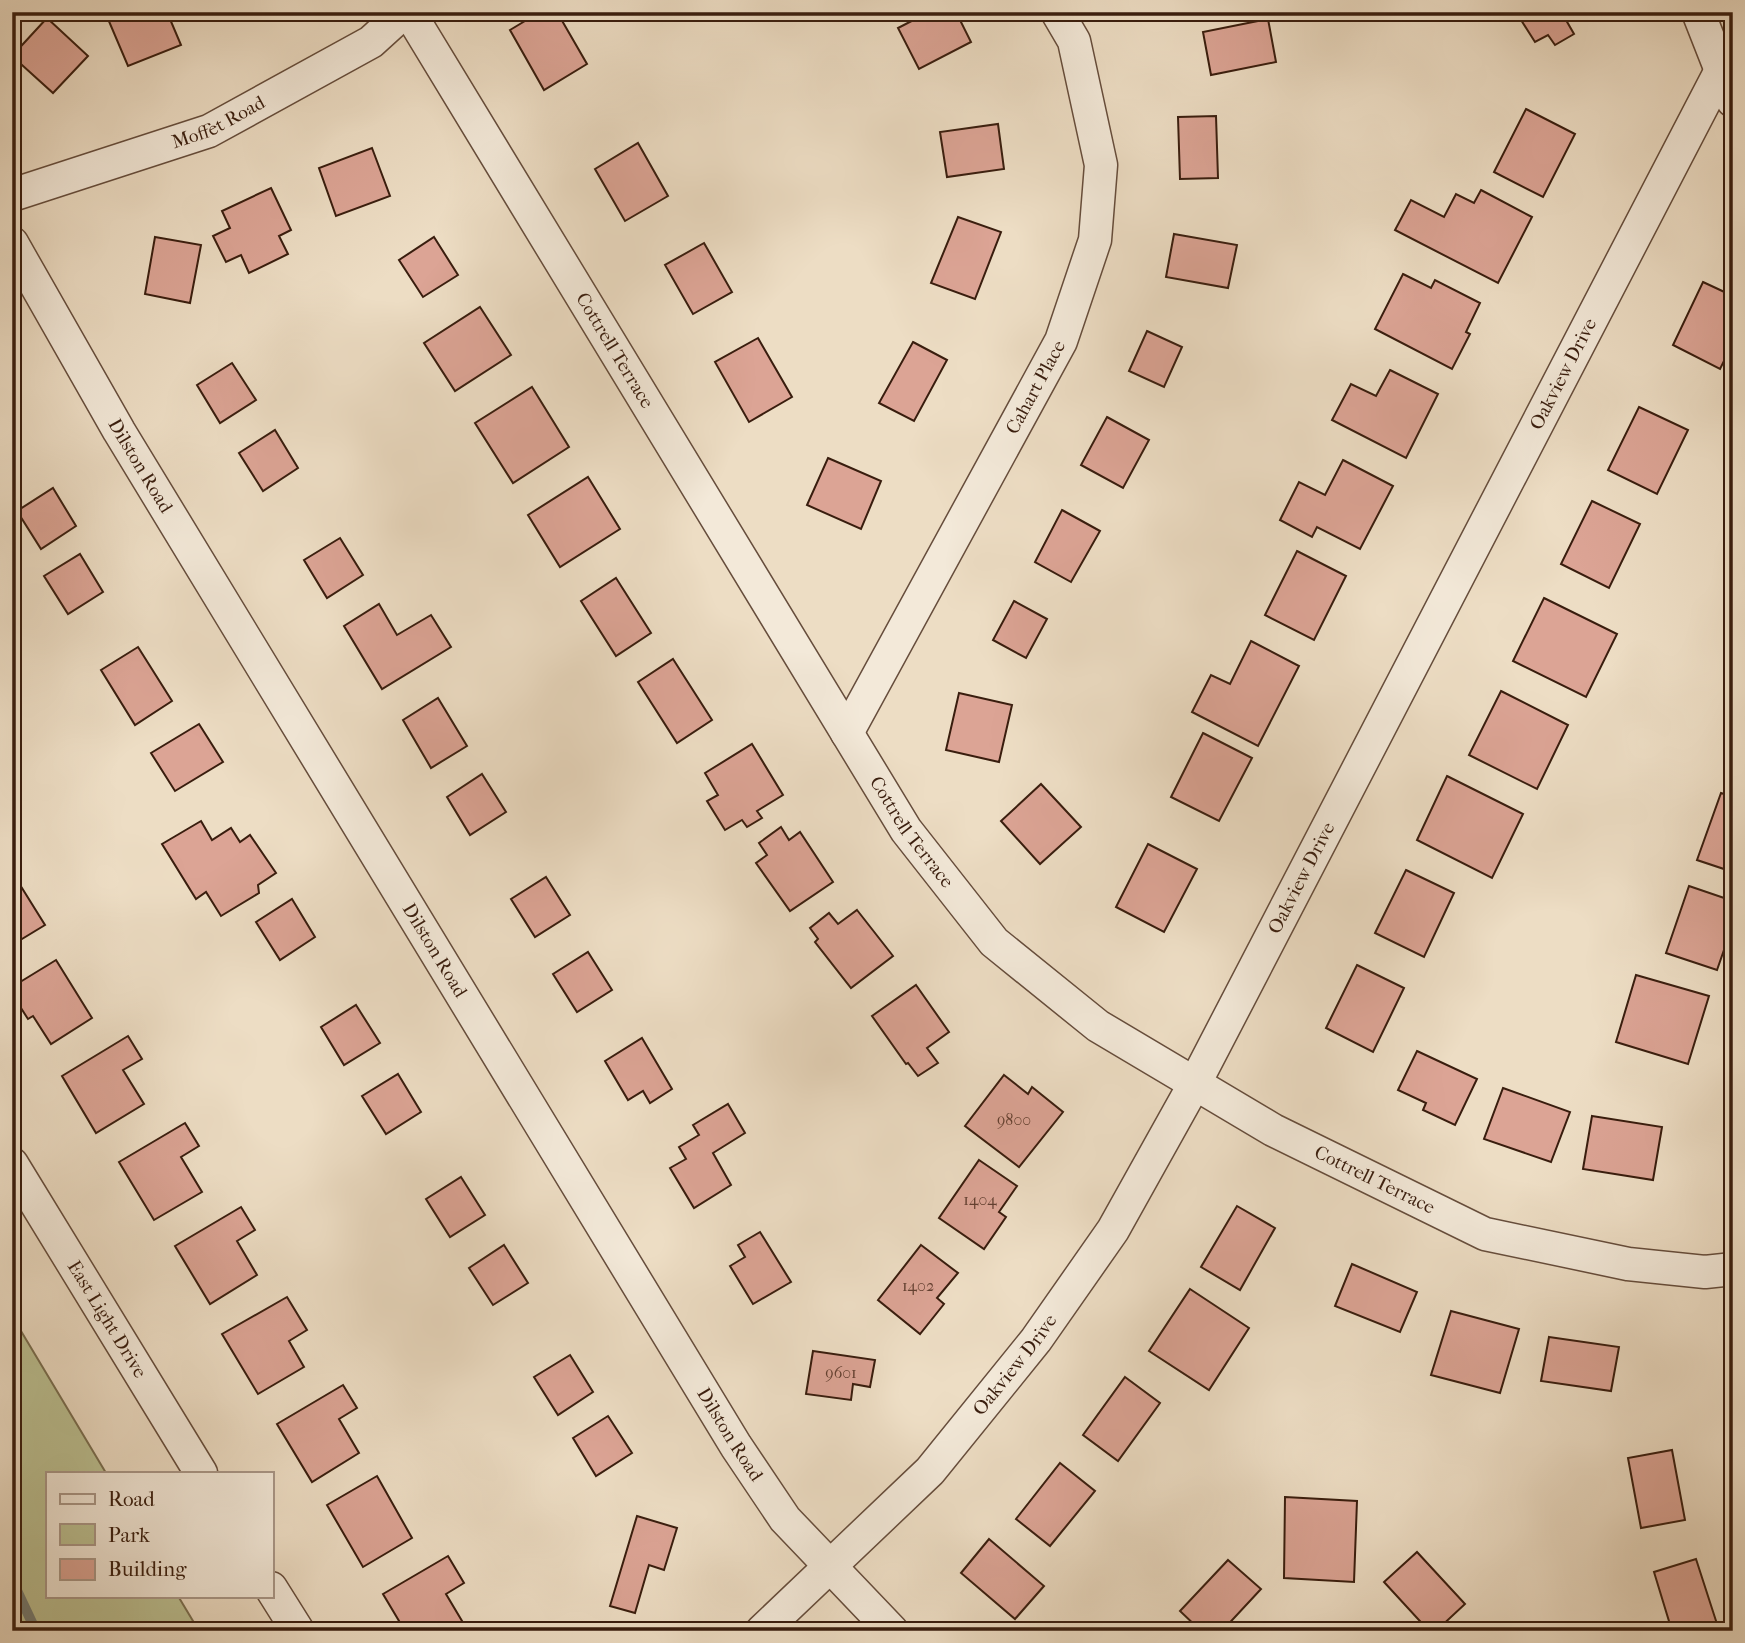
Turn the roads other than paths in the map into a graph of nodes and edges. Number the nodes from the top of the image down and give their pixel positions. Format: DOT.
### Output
graph roads {
  1 [pos="406,12"];
  2 [pos="1057,12"];
  3 [pos="1698,12"];
  4 [pos="1727,58"];
  5 [pos="1733,101"];
  6 [pos="12,195"];
  7 [pos="12,243"];
  8 [pos="847,733"];
  9 [pos="1195,1083"];
  10 [pos="12,1164"];
  11 [pos="1733,1269"];
  12 [pos="200,1472"];
  13 [pos="831,1567"];
  14 [pos="273,1591"];
  15 [pos="298,1631"];
  16 [pos="762,1631"];
  17 [pos="892,1631"];
  1 -- 6 [label="street, Moffet Road"];
  1 -- 8 [label="street, Cottrell Terrace"];
  2 -- 8 [label="street, Cahart Place"];
  3 -- 4 [label="street"];
  4 -- 5 [label="street"];
  4 -- 9 [label="street, Oakview Drive"];
  7 -- 13 [label="street, Dilston Road"];
  8 -- 9 [label="street, Cottrell Terrace"];
  9 -- 11 [label="street, Cottrell Terrace"];
  9 -- 13 [label="street, Oakview Drive"];
  10 -- 12 [label="street, East Light Drive"];
  13 -- 16 [label="street, Oakview Drive"];
  13 -- 17 [label="street, Dilston Road"];
  14 -- 15 [label="street"];
}
